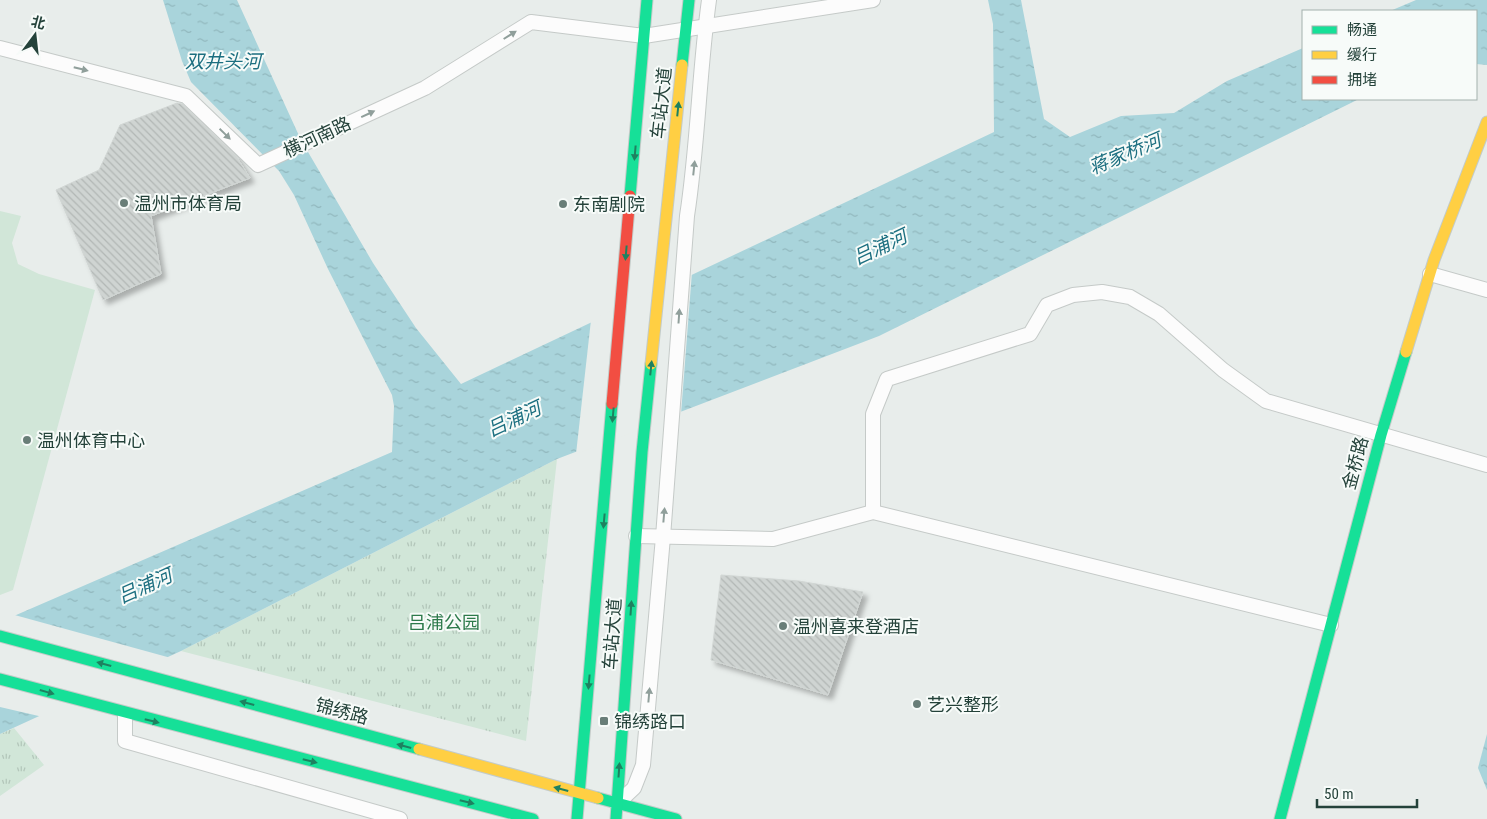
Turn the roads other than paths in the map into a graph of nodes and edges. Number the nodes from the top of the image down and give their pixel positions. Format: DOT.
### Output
graph roads {
  1 [pos="647,0"];
  2 [pos="689,0"];
  3 [pos="709,0"];
  4 [pos="872,0"];
  5 [pos="706,26"];
  6 [pos="686,29"];
  7 [pos="644,36"];
  8 [pos="0,48"];
  9 [pos="1487,122"];
  10 [pos="1430,274"];
  11 [pos="1487,290"];
  12 [pos="1381,435"];
  13 [pos="1487,465"];
  14 [pos="872,512"];
  15 [pos="636,536"];
  16 [pos="663,537"];
  17 [pos="1331,625"];
  18 [pos="0,636"];
  19 [pos="0,679"];
  20 [pos="125,714"];
  21 [pos="579,794"];
  22 [pos="617,804"];
  23 [pos="400,819"];
  24 [pos="533,819"];
  25 [pos="577,819"];
  26 [pos="616,819"];
  27 [pos="676,819"];
  28 [pos="1280,819"];
  1 -- 7 [label="main road, 车站大道"];
  2 -- 6 [label="main road, 车站大道"];
  3 -- 5 [label="street"];
  4 -- 5 [label="street, 横河南路"];
  5 -- 6 [label="street, 横河南路"];
  16 -- 5 [label="street, one-way"];
  6 -- 7 [label="street, 横河南路"];
  15 -- 6 [label="main road, 车站大道, one-way"];
  8 -- 7 [label="street, 横河南路, one-way"];
  7 -- 21 [label="main road, 车站大道, one-way"];
  9 -- 10 [label="main road, 金桥路"];
  10 -- 11 [label="street"];
  10 -- 12 [label="main road, 金桥路"];
  12 -- 13 [label="street"];
  12 -- 14 [label="street"];
  12 -- 17 [label="main road, 金桥路"];
  14 -- 16 [label="street"];
  14 -- 17 [label="street"];
  15 -- 16 [label="street"];
  22 -- 15 [label="main road, 车站大道, one-way"];
  22 -- 16 [label="street, one-way"];
  17 -- 28 [label="main road, 金桥路"];
  21 -- 18 [label="main road, 锦绣路, one-way"];
  19 -- 20 [label="main road, one-way"];
  20 -- 23 [label="street"];
  20 -- 24 [label="main road, one-way"];
  21 -- 22 [label="main road, 锦绣路"];
  21 -- 25 [label="main road, 车站大道"];
  22 -- 26 [label="main road, 车站大道"];
  22 -- 27 [label="main road, 锦绣路"];
}
